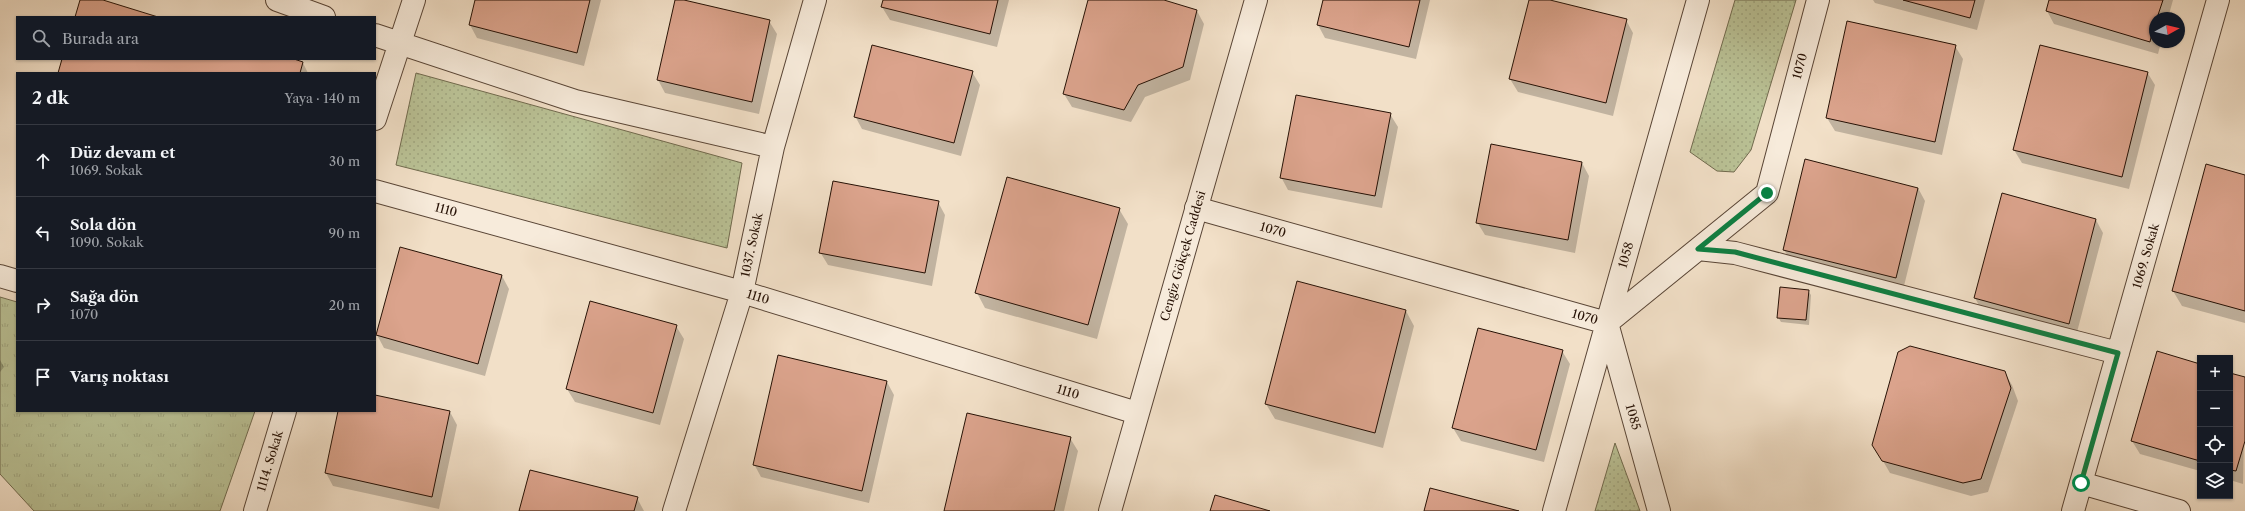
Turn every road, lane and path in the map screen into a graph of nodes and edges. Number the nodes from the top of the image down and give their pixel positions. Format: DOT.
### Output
graph roads {
  1 [pos="277,0"];
  2 [pos="414,0"];
  3 [pos="815,0"];
  4 [pos="1256,0"];
  5 [pos="1698,0"];
  6 [pos="1818,0"];
  7 [pos="2218,0"];
  8 [pos="321,16"];
  9 [pos="376,35"];
  10 [pos="399,44"];
  11 [pos="376,116"];
  12 [pos="773,147"];
  13 [pos="376,191"];
  14 [pos="1196,208"];
  15 [pos="1698,249"];
  16 [pos="0,276"];
  17 [pos="16,280"];
  18 [pos="742,292"];
  19 [pos="1607,323"];
  20 [pos="2118,353"];
  21 [pos="285,412"];
  22 [pos="1138,413"];
  23 [pos="2081,483"];
  24 [pos="255,511"];
  25 [pos="674,511"];
  26 [pos="1110,511"];
  27 [pos="1554,511"];
  28 [pos="1659,511"];
  29 [pos="2073,511"];
  30 [pos="2179,511"];
  1 -- 8 [label="street"];
  2 -- 10 [label="street"];
  3 -- 12 [label="street, 1037. Sokak"];
  4 -- 14 [label="street, Cengiz Gökçek Caddesi"];
  5 -- 19 [label="street, 1058"];
  6 -- 15 [label="street, 1070"];
  7 -- 20 [label="street, 1069. Sokak"];
  9 -- 10 [label="street"];
  10 -- 11 [label="street"];
  10 -- 12 [label="street"];
  12 -- 18 [label="street, 1037. Sokak"];
  13 -- 18 [label="street, 1110"];
  14 -- 19 [label="street, 1070"];
  14 -- 22 [label="street, Cengiz Gökçek Caddesi"];
  15 -- 19 [label="street, 1070"];
  15 -- 20 [label="street"];
  16 -- 17 [label="street"];
  18 -- 22 [label="street, 1110"];
  18 -- 25 [label="street, 1037. Sokak"];
  19 -- 27 [label="street, 1058"];
  19 -- 28 [label="street, 1085"];
  20 -- 23 [label="street, 1069. Sokak"];
  21 -- 24 [label="street, 1114. Sokak"];
  22 -- 26 [label="street, Cengiz Gökçek Caddesi"];
  23 -- 29 [label="street, 1069. Sokak"];
  23 -- 30 [label="street"];
}
